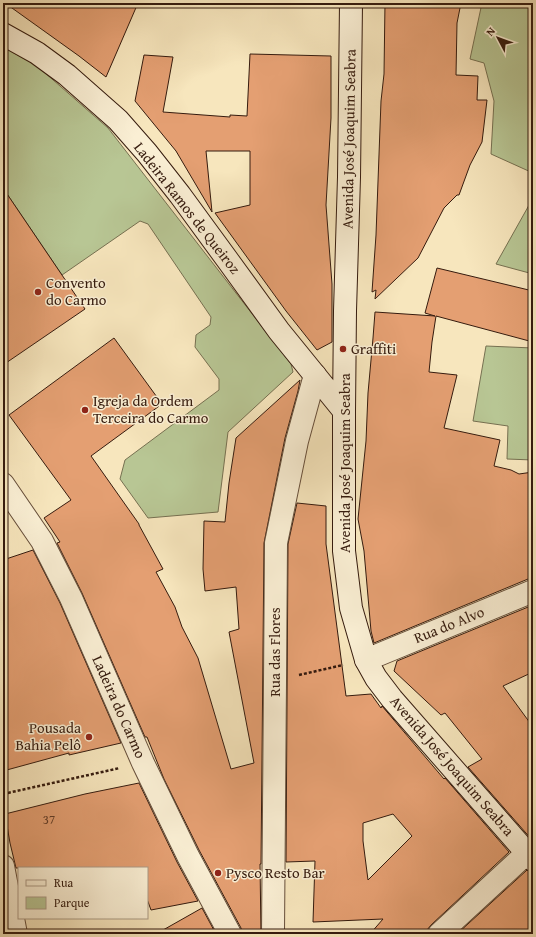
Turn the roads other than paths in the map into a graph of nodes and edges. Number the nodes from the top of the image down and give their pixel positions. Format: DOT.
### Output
graph roads {
  1 [pos="351,3"];
  2 [pos="3,34"];
  3 [pos="315,375"];
  4 [pos="344,411"];
  5 [pos="3,484"];
  6 [pos="533,591"];
  7 [pos="366,660"];
  8 [pos="530,856"];
  9 [pos="3,866"];
  10 [pos="16,934"];
  11 [pos="230,934"];
  12 [pos="273,934"];
  13 [pos="439,934"];
  1 -- 4 [label="street, Avenida José Joaquim Seabra"];
  2 -- 3 [label="street, Ladeira Ramos de Queiroz"];
  3 -- 4 [label="street, Ladeira Ramos de Queiroz"];
  3 -- 12 [label="street, Rua das Flores"];
  4 -- 7 [label="street, Avenida José Joaquim Seabra"];
  5 -- 11 [label="street, Ladeira do Carmo"];
  6 -- 7 [label="street, Rua do Alvo"];
  7 -- 8 [label="street, Avenida José Joaquim Seabra"];
  8 -- 13 [label="street"];
  9 -- 10 [label="street"];
}
